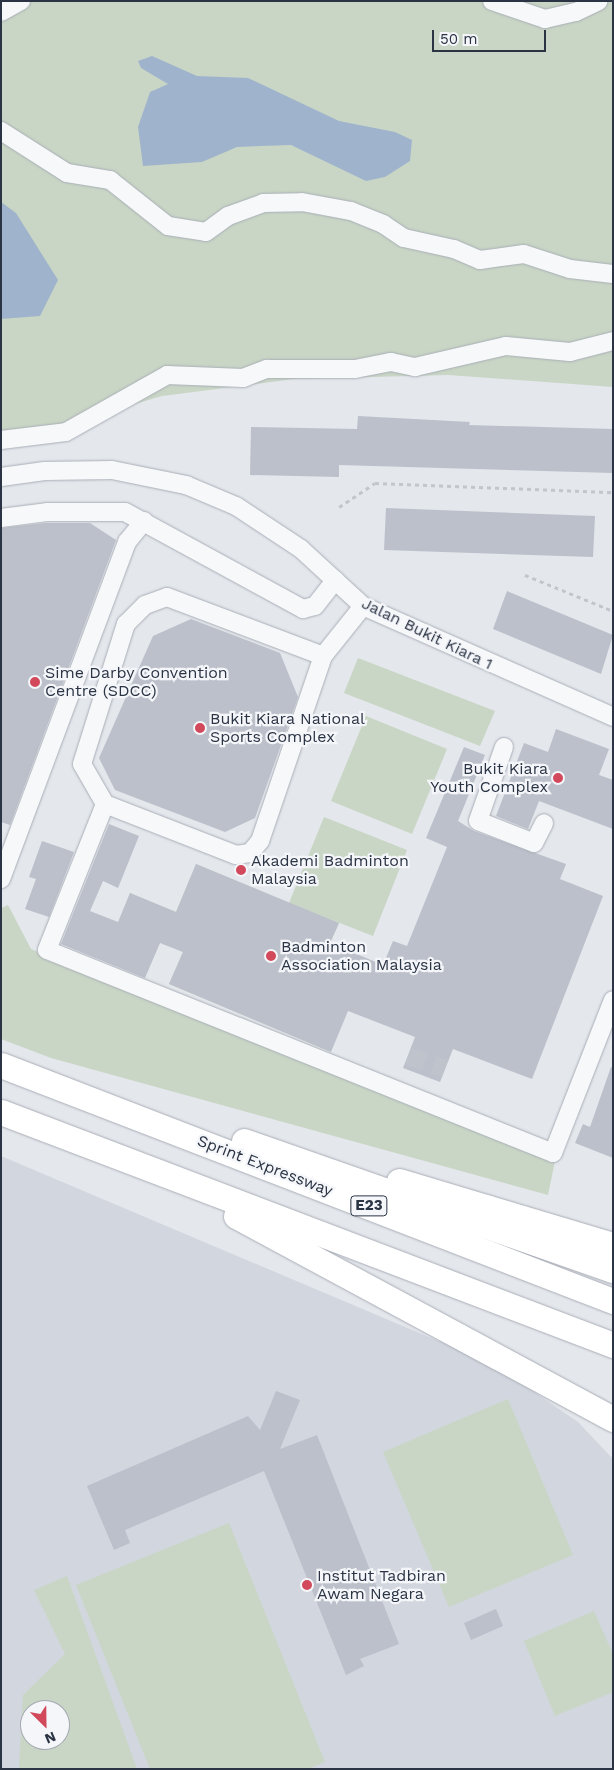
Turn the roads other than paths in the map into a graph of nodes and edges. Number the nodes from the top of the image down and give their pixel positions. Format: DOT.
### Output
graph roads {
  1 [pos="21,1"];
  2 [pos="492,1"];
  3 [pos="599,1"];
  4 [pos="1,12"];
  5 [pos="1,131"];
  6 [pos="613,274"];
  7 [pos="613,342"];
  8 [pos="1,440"];
  9 [pos="1,477"];
  10 [pos="1,518"];
  11 [pos="144,521"];
  12 [pos="335,580"];
  13 [pos="363,606"];
  14 [pos="322,656"];
  15 [pos="613,717"];
  16 [pos="504,747"];
  17 [pos="105,804"];
  18 [pos="544,822"];
  19 [pos="1,880"];
  20 [pos="613,1000"];
  21 [pos="1,1065"];
  22 [pos="1,1112"];
  23 [pos="126,1112"];
  24 [pos="139,1165"];
  25 [pos="328,1168"];
  26 [pos="613,1245"];
  27 [pos="613,1270"];
  28 [pos="613,1301"];
  29 [pos="613,1345"];
  30 [pos="568,1394"];
  31 [pos="613,1419"];
  32 [pos="613,1438"];
  1 -- 4 [label="street"];
  2 -- 3 [label="street"];
  5 -- 6 [label="street"];
  7 -- 8 [label="street"];
  9 -- 12 [label="street, Jalan Bukit Kiara 1"];
  10 -- 11 [label="street"];
  11 -- 12 [label="street"];
  11 -- 19 [label="street"];
  12 -- 13 [label="street, Jalan Bukit Kiara 1"];
  13 -- 14 [label="street"];
  13 -- 15 [label="street, Jalan Bukit Kiara 1"];
  14 -- 17 [label="street"];
  14 -- 17 [label="street"];
  16 -- 18 [label="street"];
  17 -- 20 [label="street"];
  21 -- 23 [label="highway, Sprint Expressway / E23"];
  22 -- 24 [label="highway"];
  23 -- 25 [label="highway"];
  23 -- 28 [label="highway, Sprint Expressway / E23"];
  24 -- 29 [label="highway"];
  24 -- 30 [label="highway"];
  25 -- 26 [label="highway"];
  25 -- 27 [label="highway"];
  30 -- 31 [label="highway"];
  30 -- 32 [label="highway"];
}
